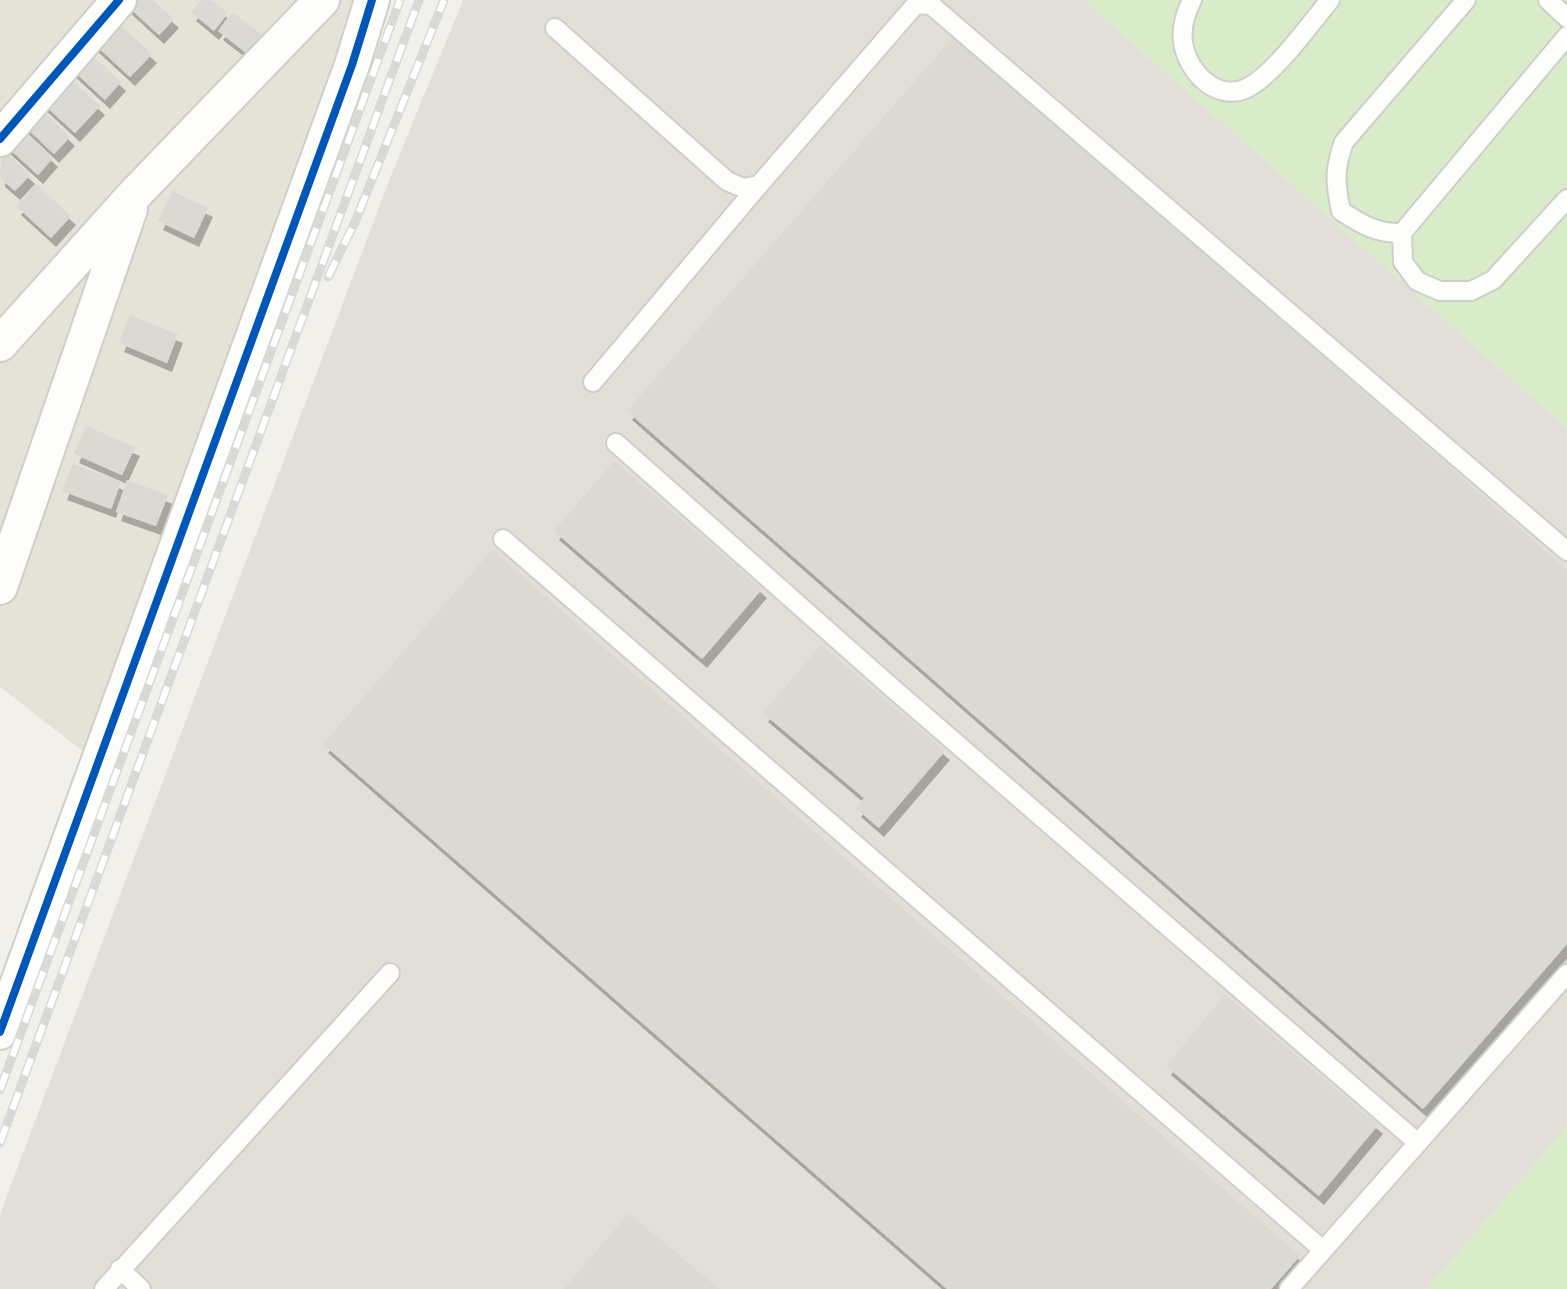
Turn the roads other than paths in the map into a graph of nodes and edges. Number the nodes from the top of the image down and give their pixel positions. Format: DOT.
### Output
graph roads {
  1 [pos="119,0"];
  2 [pos="322,0"];
  3 [pos="372,0"];
  4 [pos="1192,0"];
  5 [pos="1330,0"];
  6 [pos="1466,0"];
  7 [pos="1548,0"];
  8 [pos="1567,18"];
  9 [pos="555,28"];
  10 [pos="1567,36"];
  11 [pos="0,139"];
  12 [pos="759,185"];
  13 [pos="136,193"];
  14 [pos="1567,199"];
  15 [pos="1402,233"];
  16 [pos="0,344"];
  17 [pos="593,382"];
  18 [pos="616,443"];
  19 [pos="503,539"];
  20 [pos="1567,551"];
  21 [pos="0,587"];
  22 [pos="390,973"];
  23 [pos="1566,979"];
  24 [pos="0,1032"];
  25 [pos="1418,1143"];
  26 [pos="1323,1250"];
  27 [pos="120,1269"];
  28 [pos="104,1289"];
  29 [pos="141,1289"];
  30 [pos="1289,1289"];
  1 -- 11 [label="street"];
  2 -- 13 [label="street"];
  3 -- 24 [label="street"];
  4 -- 5 [label="lane"];
  6 -- 15 [label="lane"];
  7 -- 8 [label="lane"];
  9 -- 12 [label="lane"];
  10 -- 15 [label="lane"];
  12 -- 17 [label="lane"];
  12 -- 20 [label="lane"];
  13 -- 16 [label="street"];
  13 -- 21 [label="street"];
  14 -- 15 [label="lane"];
  18 -- 25 [label="lane"];
  19 -- 26 [label="lane"];
  22 -- 27 [label="lane"];
  23 -- 25 [label="lane"];
  25 -- 26 [label="lane"];
  26 -- 30 [label="lane"];
  27 -- 28 [label="lane"];
  27 -- 29 [label="lane"];
}
